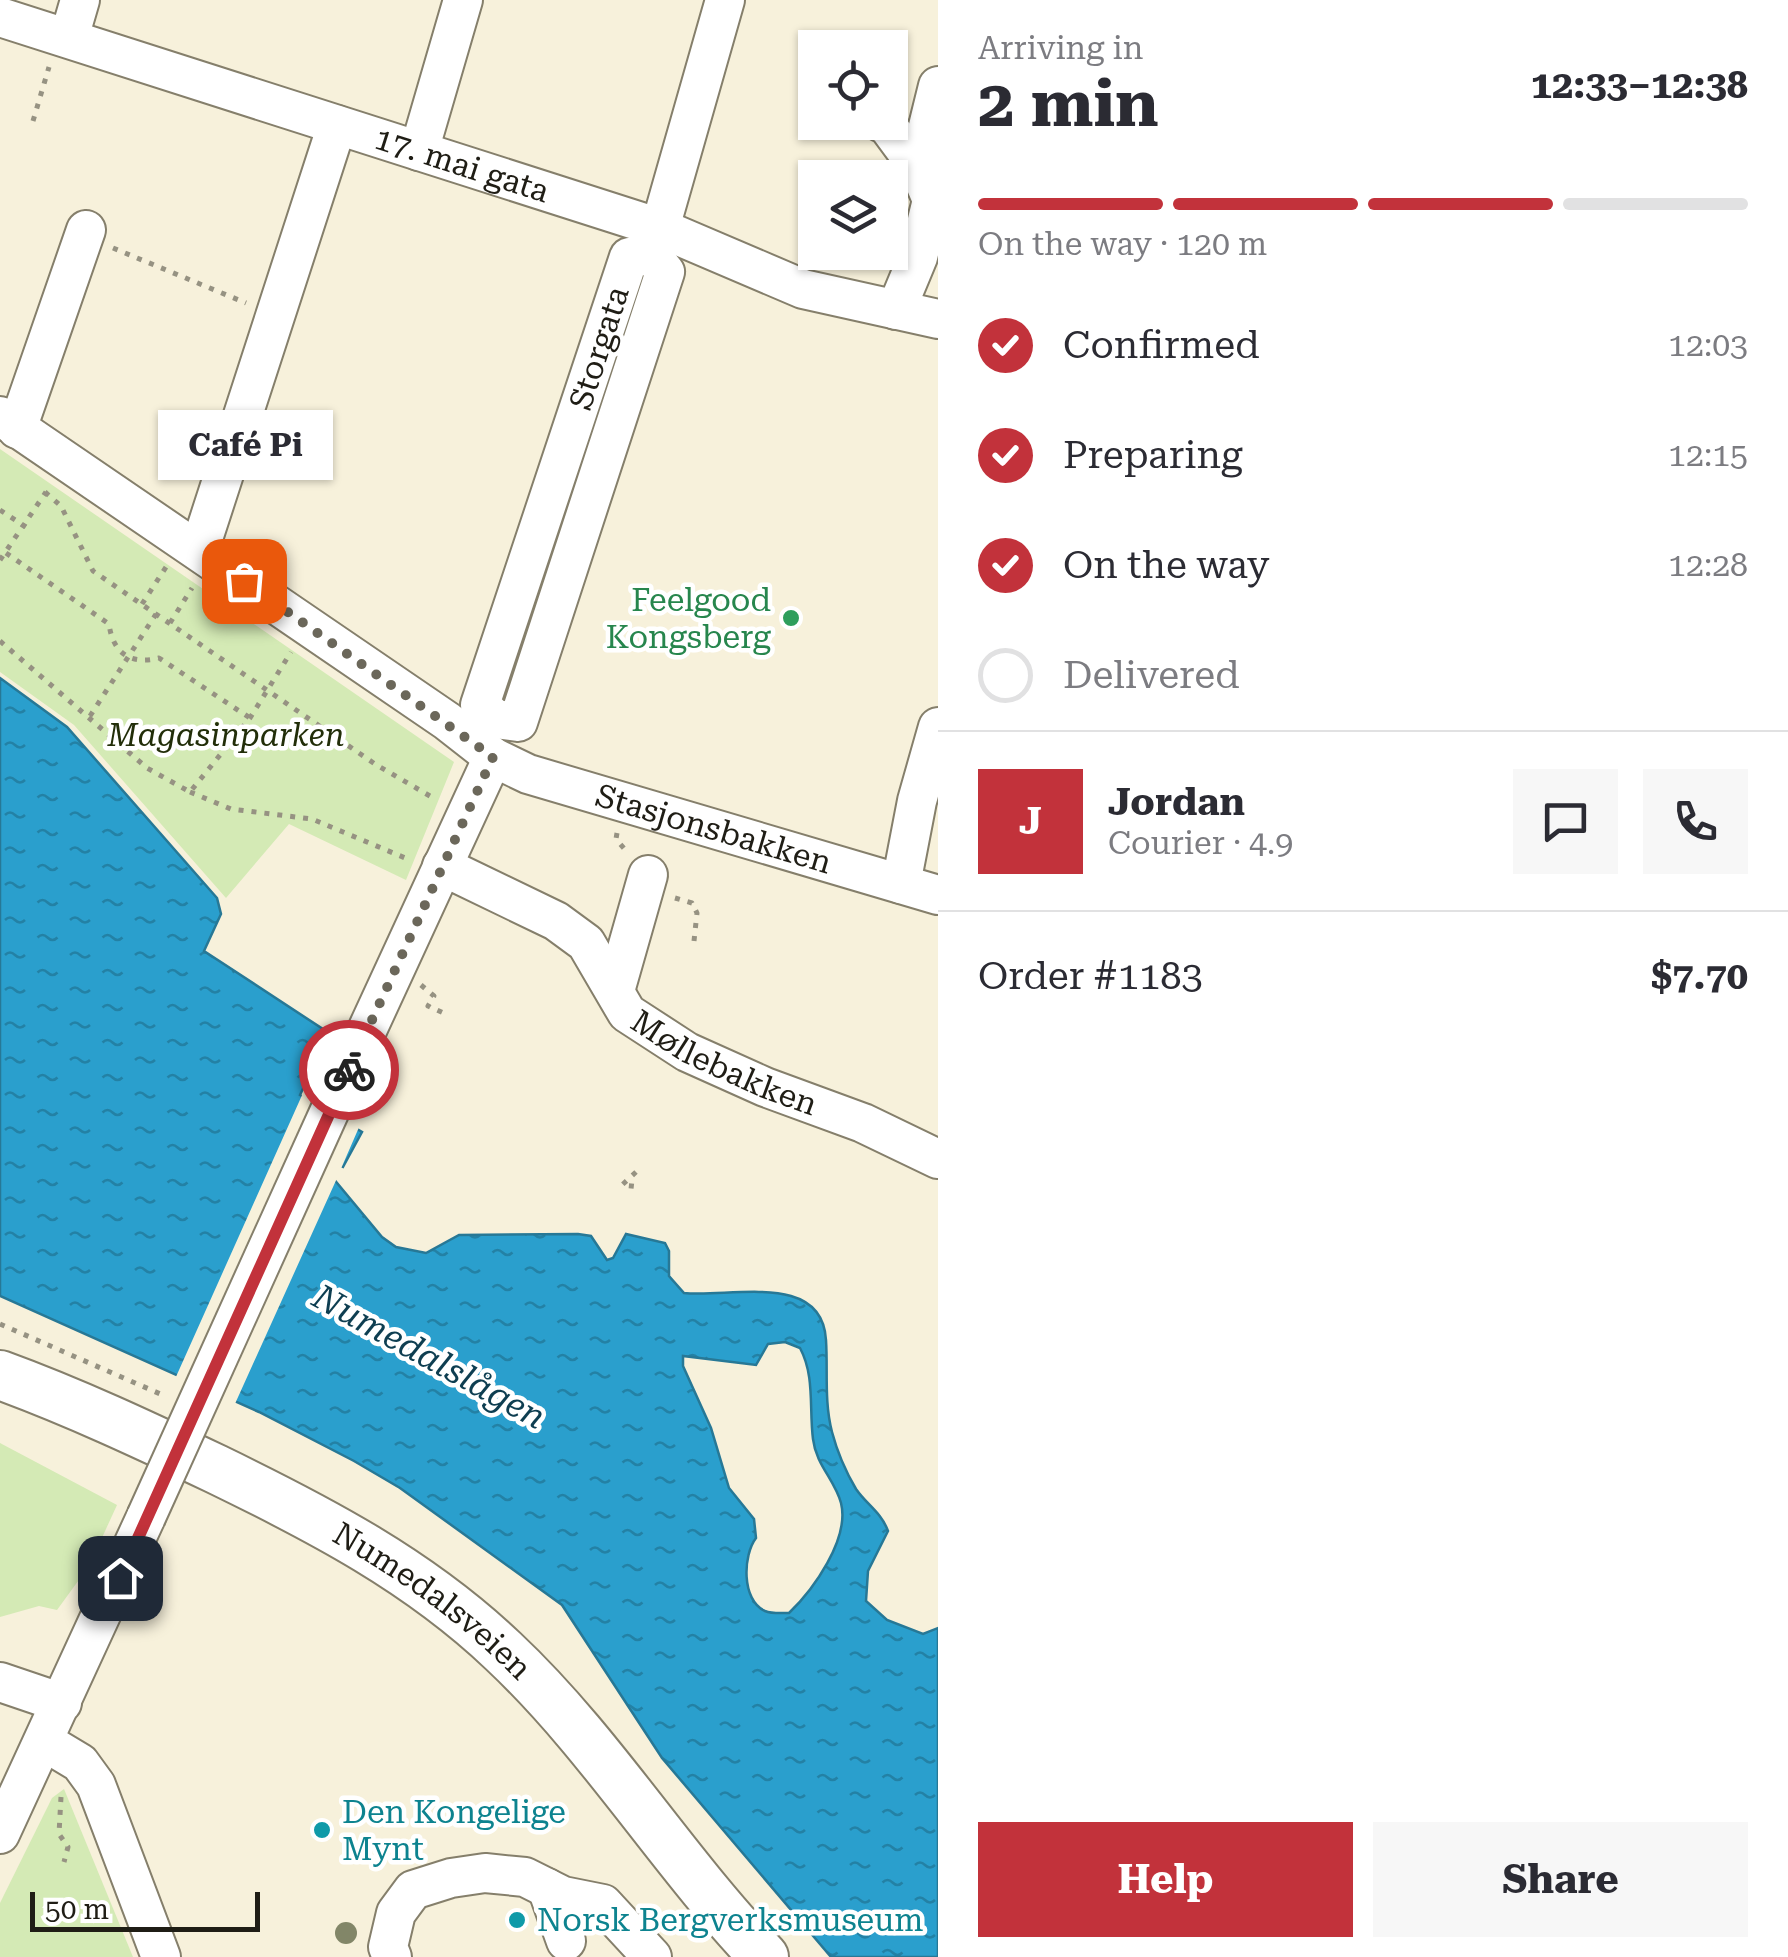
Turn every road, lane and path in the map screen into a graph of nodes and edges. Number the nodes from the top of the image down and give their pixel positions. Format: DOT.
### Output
graph roads {
  1 [pos="80,0"];
  2 [pos="725,0"];
  3 [pos="456,6"];
  4 [pos="0,18"];
  5 [pos="63,36"];
  6 [pos="938,86"];
  7 [pos="33,121"];
  8 [pos="337,125"];
  9 [pos="898,140"];
  10 [pos="419,151"];
  11 [pos="918,167"];
  12 [pos="86,230"];
  13 [pos="655,241"];
  14 [pos="919,314"];
  15 [pos="273,317"];
  16 [pos="8,422"];
  17 [pos="50,484"];
  18 [pos="46,492"];
  19 [pos="0,510"];
  20 [pos="26,527"];
  21 [pos="6,553"];
  22 [pos="0,560"];
  23 [pos="189,564"];
  24 [pos="142,604"];
  25 [pos="156,614"];
  26 [pos="170,623"];
  27 [pos="308,625"];
  28 [pos="0,641"];
  29 [pos="129,658"];
  30 [pos="267,690"];
  31 [pos="90,716"];
  32 [pos="250,718"];
  33 [pos="937,734"];
  34 [pos="493,757"];
  35 [pos="190,792"];
  36 [pos="435,799"];
  37 [pos="427,864"];
  38 [pos="902,884"];
  39 [pos="659,886"];
  40 [pos="938,895"];
  41 [pos="694,942"];
  42 [pos="419,984"];
  43 [pos="615,991"];
  44 [pos="420,1003"];
  45 [pos="428,1006"];
  46 [pos="446,1014"];
  47 [pos="934,1143"];
  48 [pos="636,1172"];
  49 [pos="640,1188"];
  50 [pos="0,1324"];
  51 [pos="0,1375"];
  52 [pos="165,1396"];
  53 [pos="0,1682"];
  54 [pos="62,1703"];
  55 [pos="45,1742"];
  56 [pos="61,1784"];
  57 [pos="0,1834"];
  58 [pos="64,1862"];
  59 [pos="547,1888"];
  60 [pos="566,1941"];
  61 [pos="161,1957"];
  62 [pos="392,1957"];
  63 [pos="652,1957"];
  64 [pos="764,1957"];
  1 -- 5 [label="street"];
  2 -- 13 [label="street, Storgata"];
  3 -- 10 [label="street"];
  4 -- 5 [label="street, 17. mai gata"];
  5 -- 7 [label="path"];
  5 -- 8 [label="street, 17. mai gata"];
  6 -- 11 [label="street"];
  8 -- 10 [label="street, 17. mai gata"];
  8 -- 15 [label="street"];
  9 -- 11 [label="street"];
  10 -- 13 [label="street, 17. mai gata"];
  11 -- 14 [label="street"];
  12 -- 15 [label="path"];
  12 -- 16 [label="street"];
  13 -- 13 [label="street, Storgata"];
  13 -- 14 [label="street, 17. mai gata"];
  15 -- 23 [label="street"];
  16 -- 23 [label="street, Stasjonsbakken"];
  17 -- 18 [label="path"];
  18 -- 20 [label="path"];
  18 -- 24 [label="path"];
  19 -- 20 [label="path"];
  20 -- 21 [label="path"];
  21 -- 22 [label="path"];
  21 -- 29 [label="path"];
  23 -- 24 [label="path"];
  23 -- 26 [label="path"];
  23 -- 27 [label="street, Stasjonsbakken"];
  24 -- 25 [label="path"];
  25 -- 26 [label="path"];
  25 -- 29 [label="path"];
  26 -- 30 [label="path"];
  27 -- 30 [label="path"];
  27 -- 34 [label="street, Stasjonsbakken"];
  28 -- 31 [label="path"];
  29 -- 31 [label="path"];
  29 -- 32 [label="path"];
  30 -- 32 [label="path"];
  30 -- 36 [label="path"];
  31 -- 35 [label="path"];
  32 -- 35 [label="path"];
  33 -- 38 [label="street"];
  34 -- 37 [label="street"];
  34 -- 38 [label="street, Stasjonsbakken"];
  35 -- 37 [label="path"];
  37 -- 43 [label="street, Møllebakken"];
  37 -- 54 [label="street, bridge"];
  38 -- 40 [label="street, Stasjonsbakken"];
  39 -- 41 [label="path"];
  39 -- 43 [label="street"];
  42 -- 45 [label="path"];
  43 -- 47 [label="street, Møllebakken"];
  44 -- 45 [label="path"];
  45 -- 46 [label="path"];
  48 -- 49 [label="path"];
  50 -- 52 [label="path"];
  51 -- 64 [label="main road, Numedalsveien"];
  53 -- 54 [label="street"];
  54 -- 55 [label="street"];
  55 -- 57 [label="street"];
  55 -- 61 [label="street"];
  56 -- 58 [label="path"];
  59 -- 60 [label="street"];
  59 -- 62 [label="street"];
  59 -- 63 [label="street"];
}
